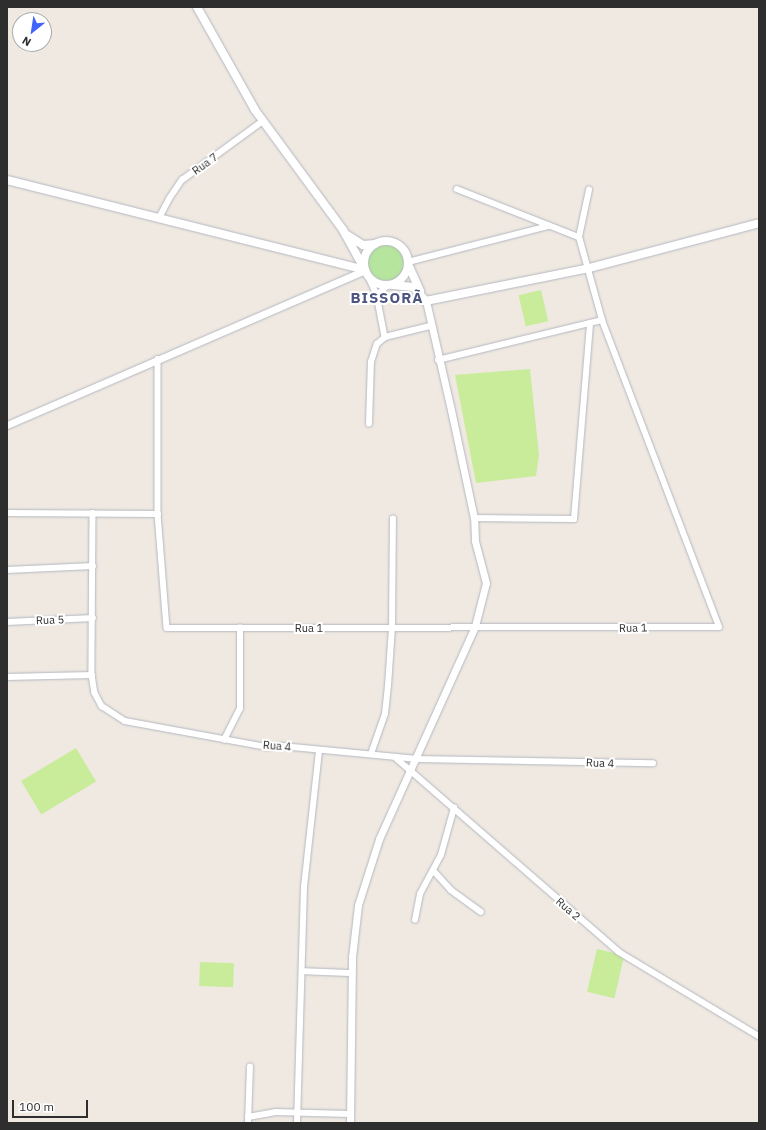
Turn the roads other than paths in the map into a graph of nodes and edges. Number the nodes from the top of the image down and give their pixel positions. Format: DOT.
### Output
graph roads {
  1 [pos="197,7"];
  2 [pos="263,120"];
  3 [pos="7,180"];
  4 [pos="457,189"];
  5 [pos="589,190"];
  6 [pos="159,218"];
  7 [pos="759,223"];
  8 [pos="548,226"];
  9 [pos="343,230"];
  10 [pos="579,238"];
  11 [pos="376,244"];
  12 [pos="408,263"];
  13 [pos="589,268"];
  14 [pos="367,274"];
  15 [pos="389,285"];
  16 [pos="377,295"];
  17 [pos="426,301"];
  18 [pos="602,320"];
  19 [pos="590,324"];
  20 [pos="430,326"];
  21 [pos="385,337"];
  22 [pos="158,359"];
  23 [pos="438,360"];
  24 [pos="369,424"];
  25 [pos="7,425"];
  26 [pos="7,513"];
  27 [pos="93,513"];
  28 [pos="158,514"];
  29 [pos="474,518"];
  30 [pos="393,519"];
  31 [pos="93,566"];
  32 [pos="7,570"];
  33 [pos="93,618"];
  34 [pos="7,622"];
  35 [pos="392,626"];
  36 [pos="475,626"];
  37 [pos="240,628"];
  38 [pos="92,675"];
  39 [pos="7,677"];
  40 [pos="224,740"];
  41 [pos="320,751"];
  42 [pos="371,754"];
  43 [pos="395,757"];
  44 [pos="417,759"];
  45 [pos="653,763"];
  46 [pos="412,771"];
  47 [pos="454,808"];
  48 [pos="434,871"];
  49 [pos="481,912"];
  50 [pos="415,920"];
  51 [pos="302,971"];
  52 [pos="352,973"];
  53 [pos="759,1036"];
  54 [pos="250,1067"];
  55 [pos="297,1113"];
  56 [pos="350,1114"];
  57 [pos="248,1120"];
  58 [pos="297,1123"];
  59 [pos="350,1123"];
  1 -- 2 [label="main road"];
  2 -- 6 [label="street, Rua 7"];
  2 -- 9 [label="main road"];
  3 -- 6 [label="main road"];
  4 -- 8 [label="street"];
  5 -- 10 [label="street"];
  6 -- 14 [label="main road"];
  7 -- 13 [label="main road"];
  8 -- 10 [label="street"];
  8 -- 12 [label="street"];
  9 -- 11 [label="main road"];
  9 -- 14 [label="main road"];
  10 -- 13 [label="street"];
  11 -- 12 [label="main road"];
  11 -- 14 [label="main road"];
  12 -- 15 [label="main road"];
  12 -- 17 [label="main road"];
  13 -- 17 [label="main road"];
  13 -- 18 [label="street"];
  14 -- 15 [label="main road"];
  14 -- 16 [label="street"];
  14 -- 22 [label="street"];
  15 -- 16 [label="street"];
  15 -- 17 [label="main road"];
  16 -- 21 [label="street"];
  17 -- 20 [label="street"];
  18 -- 19 [label="street"];
  18 -- 36 [label="street, Rua 1"];
  19 -- 23 [label="street"];
  19 -- 29 [label="street"];
  20 -- 21 [label="street"];
  20 -- 23 [label="street"];
  21 -- 24 [label="street"];
  22 -- 25 [label="street"];
  22 -- 28 [label="street, Rua 1"];
  23 -- 29 [label="street"];
  26 -- 27 [label="street"];
  27 -- 28 [label="street"];
  27 -- 31 [label="street, Rua 4"];
  28 -- 37 [label="street, Rua 1"];
  29 -- 36 [label="street"];
  30 -- 35 [label="street"];
  31 -- 32 [label="street"];
  31 -- 33 [label="street, Rua 4"];
  33 -- 34 [label="street, Rua 5"];
  33 -- 38 [label="street, Rua 4"];
  35 -- 36 [label="street, Rua 1"];
  35 -- 37 [label="street, Rua 1"];
  35 -- 42 [label="street"];
  36 -- 44 [label="street"];
  37 -- 40 [label="street"];
  38 -- 39 [label="street"];
  38 -- 40 [label="street, Rua 4"];
  40 -- 41 [label="street, Rua 4"];
  41 -- 42 [label="street, Rua 4"];
  41 -- 51 [label="street"];
  42 -- 43 [label="street, Rua 4"];
  43 -- 44 [label="street, Rua 4"];
  43 -- 46 [label="street, Rua 2"];
  44 -- 45 [label="street, Rua 4"];
  44 -- 46 [label="street"];
  46 -- 47 [label="street, Rua 2"];
  46 -- 52 [label="street"];
  47 -- 48 [label="street"];
  47 -- 53 [label="street, Rua 2"];
  48 -- 49 [label="street"];
  48 -- 50 [label="street"];
  51 -- 52 [label="street"];
  51 -- 55 [label="street"];
  52 -- 56 [label="street"];
  54 -- 57 [label="street"];
  55 -- 56 [label="street"];
  55 -- 57 [label="street"];
  55 -- 58 [label="street"];
  56 -- 59 [label="street"];
}
